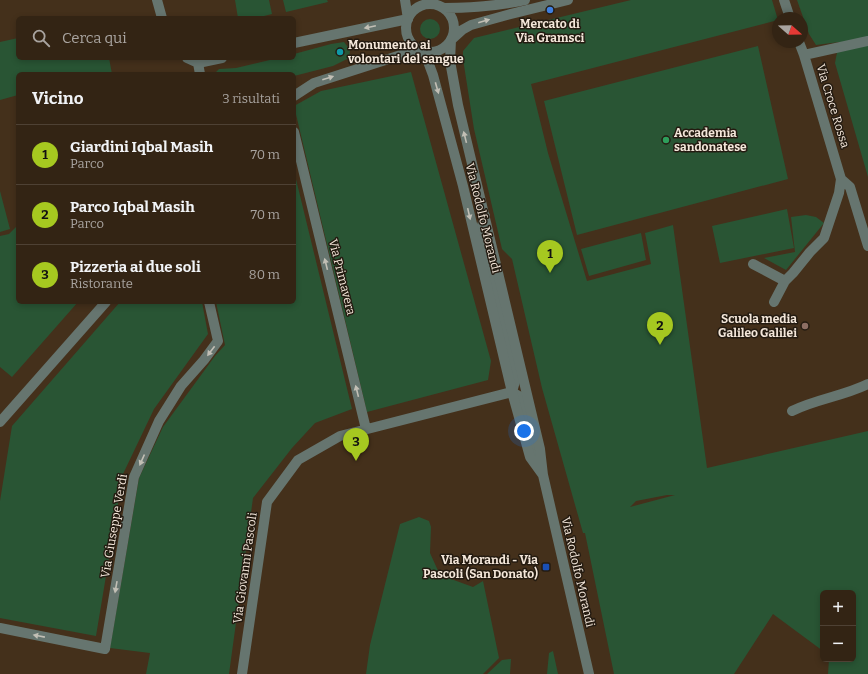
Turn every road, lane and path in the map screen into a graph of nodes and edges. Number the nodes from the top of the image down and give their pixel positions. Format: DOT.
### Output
graph roads {
  1 [pos="157,0"];
  2 [pos="405,0"];
  3 [pos="525,0"];
  4 [pos="568,0"];
  5 [pos="784,0"];
  6 [pos="438,4"];
  7 [pos="788,12"];
  8 [pos="161,16"];
  9 [pos="408,19"];
  10 [pos="451,40"];
  11 [pos="868,41"];
  12 [pos="296,43"];
  13 [pos="801,48"];
  14 [pos="424,51"];
  15 [pos="804,56"];
  16 [pos="191,60"];
  17 [pos="212,60"];
  18 [pos="198,63"];
  19 [pos="200,72"];
  20 [pos="296,95"];
  21 [pos="296,140"];
  22 [pos="841,179"];
  23 [pos="485,216"];
  24 [pos="868,246"];
  25 [pos="753,264"];
  26 [pos="785,281"];
  27 [pos="774,302"];
  28 [pos="104,304"];
  29 [pos="209,304"];
  30 [pos="868,384"];
  31 [pos="512,392"];
  32 [pos="792,411"];
  33 [pos="0,422"];
  34 [pos="366,428"];
  35 [pos="542,460"];
  36 [pos="543,475"];
  37 [pos="0,628"];
  38 [pos="242,674"];
  39 [pos="589,674"];
  1 -- 8 [label="street"];
  2 -- 9 [label="street"];
  3 -- 6 [label="street"];
  10 -- 4 [label="street, one-way"];
  5 -- 7 [label="street"];
  6 -- 9 [label="street"];
  6 -- 10 [label="street"];
  9 -- 12 [label="street, one-way"];
  9 -- 14 [label="street"];
  10 -- 14 [label="street"];
  23 -- 10 [label="street, Via Rodolfo Morandi, one-way"];
  11 -- 15 [label="street"];
  13 -- 15 [label="street, Via Croce Rossa"];
  20 -- 14 [label="street, one-way"];
  14 -- 31 [label="street, Via Rodolfo Morandi, one-way"];
  15 -- 22 [label="street, Via Croce Rossa"];
  16 -- 18 [label="street"];
  17 -- 18 [label="street"];
  18 -- 19 [label="street"];
  34 -- 21 [label="street, Via Primavera, one-way"];
  22 -- 24 [label="street"];
  22 -- 26 [label="street"];
  23 -- 31 [label="street, Via Rodolfo Morandi"];
  23 -- 35 [label="street, Via Rodolfo Morandi"];
  25 -- 26 [label="street"];
  26 -- 27 [label="street"];
  28 -- 33 [label="street"];
  29 -- 37 [label="street, Via Giuseppe Verdi, one-way"];
  30 -- 32 [label="street"];
  31 -- 34 [label="street, Via Giovanni Pascoli"];
  31 -- 35 [label="street, Via Rodolfo Morandi"];
  31 -- 36 [label="street, Via Rodolfo Morandi"];
  34 -- 38 [label="street, Via Giovanni Pascoli"];
  35 -- 36 [label="street, Via Rodolfo Morandi"];
  36 -- 39 [label="street, Via Rodolfo Morandi"];
}
